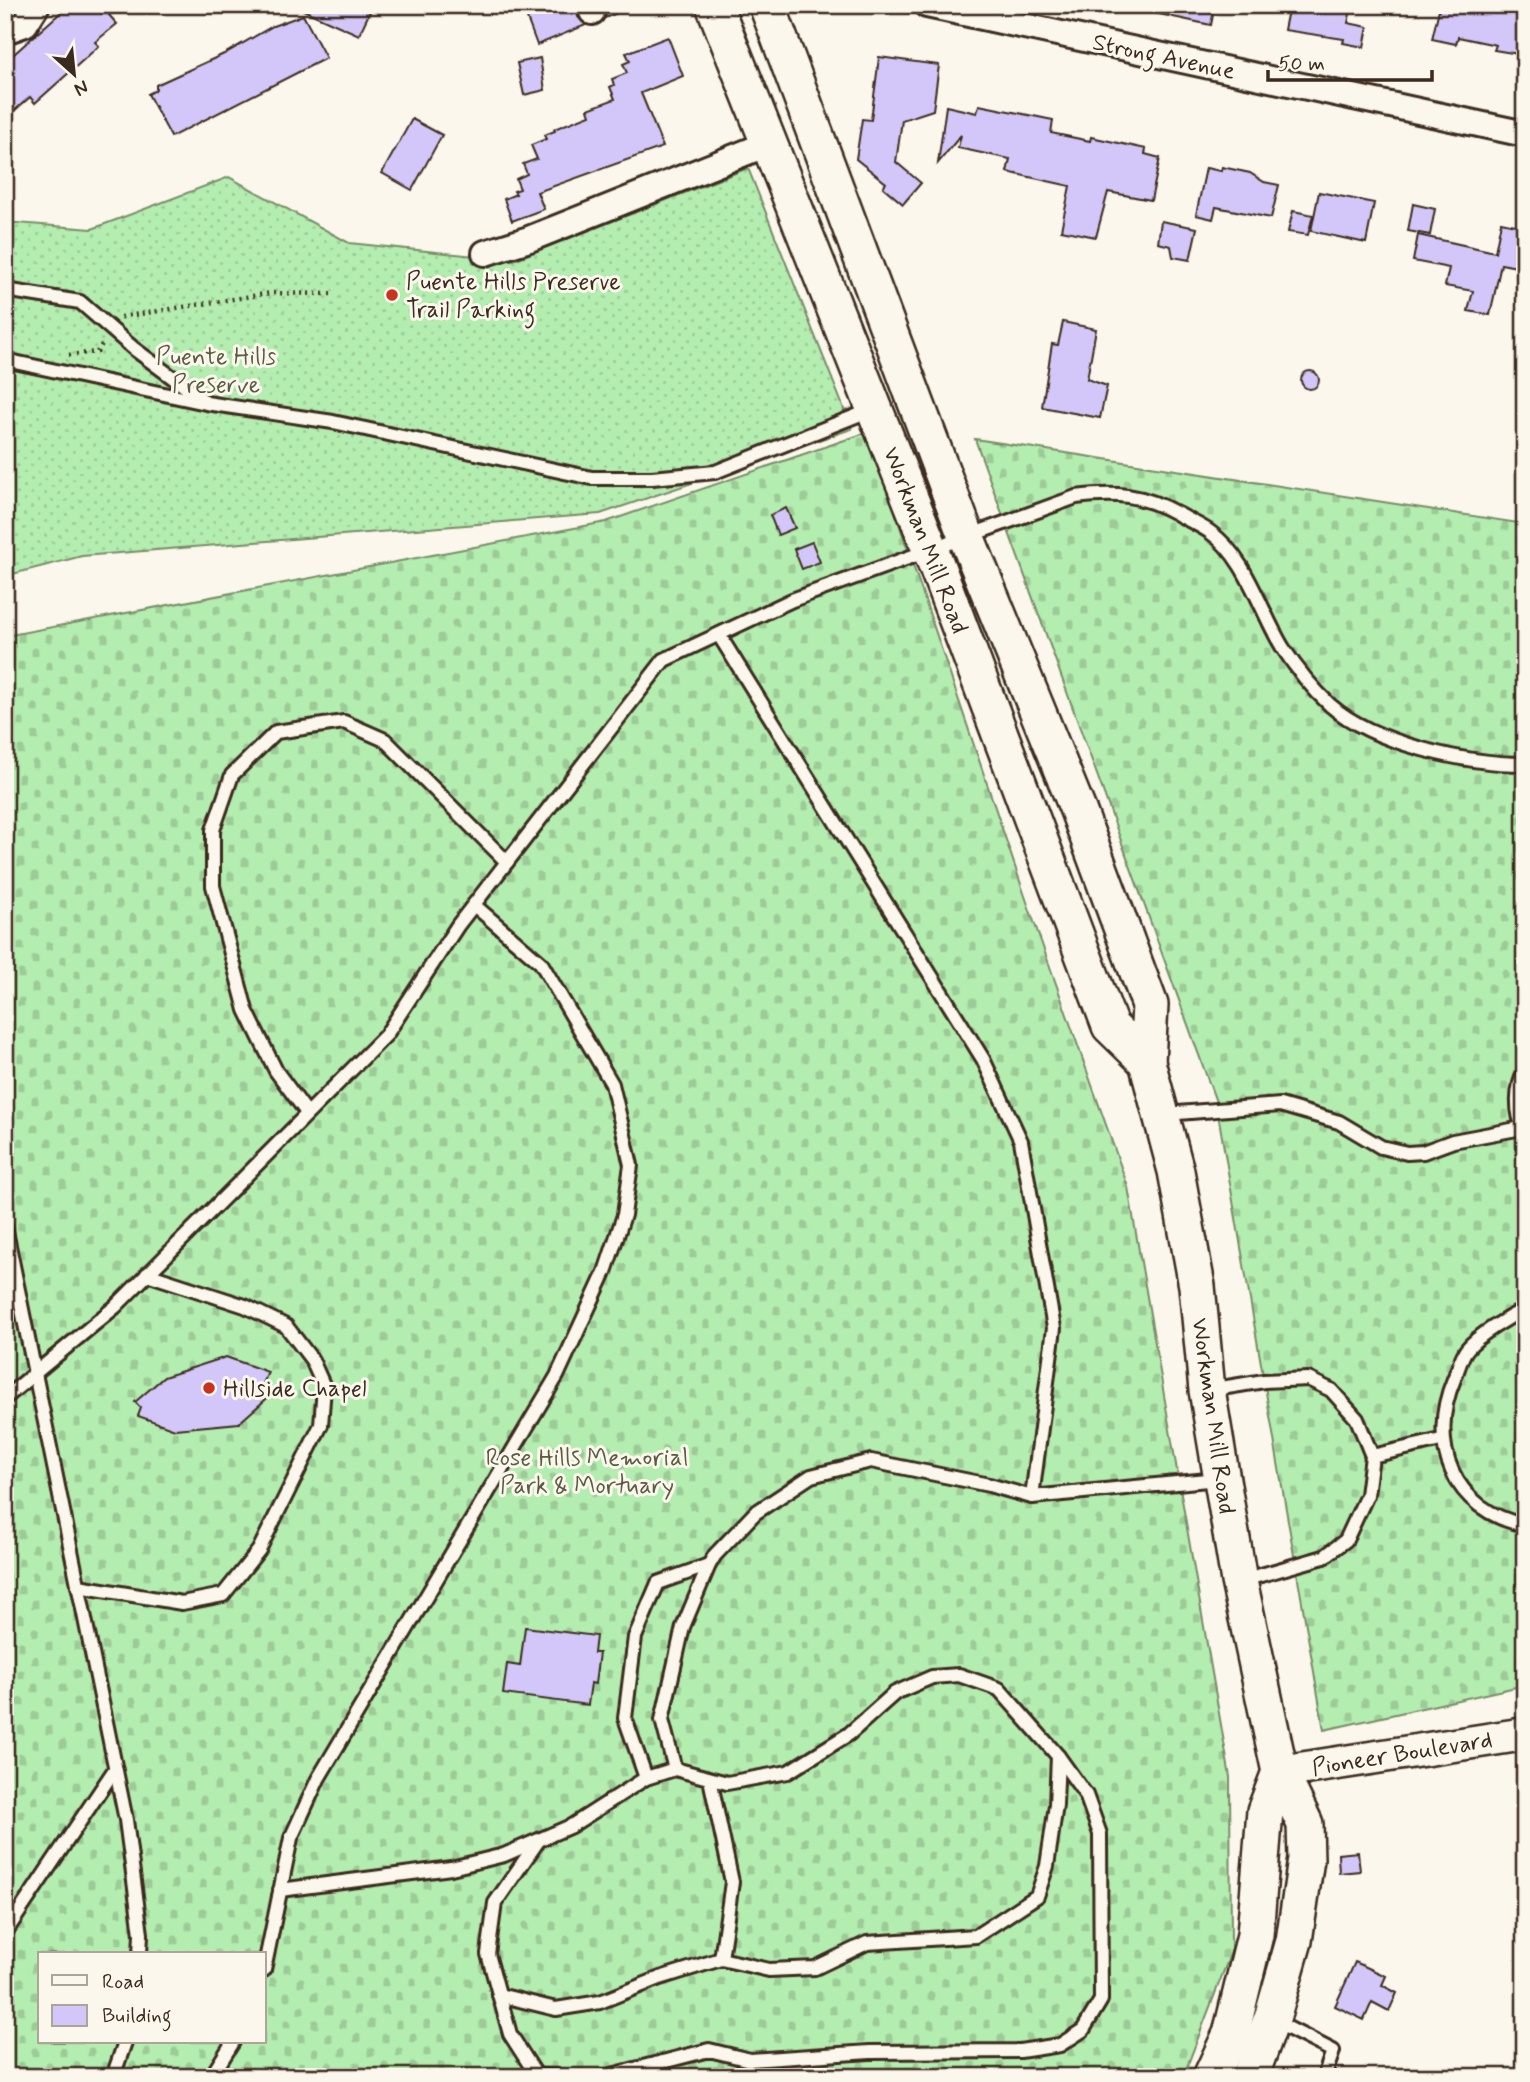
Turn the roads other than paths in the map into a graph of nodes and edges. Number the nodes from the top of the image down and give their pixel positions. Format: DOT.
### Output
graph roads {
  1 [pos="37,5"];
  2 [pos="767,5"];
  3 [pos="927,5"];
  4 [pos="718,6"];
  5 [pos="5,31"];
  6 [pos="1525,134"];
  7 [pos="770,143"];
  8 [pos="485,253"];
  9 [pos="5,290"];
  10 [pos="5,360"];
  11 [pos="206,403"];
  12 [pos="874,408"];
  13 [pos="966,536"];
  14 [pos="931,551"];
  15 [pos="719,635"];
  16 [pos="1525,764"];
  17 [pos="507,862"];
  18 [pos="474,905"];
  19 [pos="1147,1062"];
  20 [pos="1525,1071"];
  21 [pos="307,1113"];
  22 [pos="1162,1114"];
  23 [pos="1523,1129"];
  24 [pos="5,1226"];
  25 [pos="147,1274"];
  26 [pos="1525,1309"];
  27 [pos="36,1373"];
  28 [pos="1207,1390"];
  29 [pos="5,1398"];
  30 [pos="1441,1440"];
  31 [pos="1372,1456"];
  32 [pos="1222,1478"];
  33 [pos="1032,1497"];
  34 [pos="1525,1525"];
  35 [pos="709,1565"];
  36 [pos="1239,1581"];
  37 [pos="78,1586"];
  38 [pos="1525,1734"];
  39 [pos="1058,1756"];
  40 [pos="115,1769"];
  41 [pos="675,1769"];
  42 [pos="1280,1772"];
  43 [pos="646,1778"];
  44 [pos="710,1779"];
  45 [pos="538,1840"];
  46 [pos="280,1890"];
  47 [pos="5,1933"];
  48 [pos="140,1952"];
  49 [pos="721,1959"];
  50 [pos="266,1960"];
  51 [pos="499,1995"];
  52 [pos="1272,2020"];
  53 [pos="124,2044"];
  54 [pos="232,2044"];
  55 [pos="536,2076"];
  56 [pos="118,2077"];
  57 [pos="211,2077"];
  58 [pos="562,2077"];
  59 [pos="604,2077"];
  60 [pos="1211,2077"];
  61 [pos="1250,2077"];
  62 [pos="1324,2077"];
  1 -- 5 [label="street"];
  2 -- 13 [label="main road, Workman Mill Road"];
  3 -- 6 [label="street, Strong Avenue"];
  4 -- 7 [label="main road, Workman Mill Road"];
  7 -- 8 [label="street"];
  7 -- 12 [label="main road, Workman Mill Road"];
  9 -- 11 [label="lane"];
  10 -- 11 [label="lane"];
  11 -- 12 [label="lane"];
  12 -- 14 [label="main road, Workman Mill Road"];
  13 -- 14 [label="lane"];
  13 -- 16 [label="lane"];
  13 -- 19 [label="main road, Workman Mill Road"];
  14 -- 15 [label="lane"];
  14 -- 19 [label="main road, Workman Mill Road"];
  15 -- 17 [label="lane"];
  15 -- 33 [label="lane"];
  17 -- 18 [label="lane"];
  17 -- 21 [label="lane"];
  18 -- 21 [label="lane"];
  18 -- 46 [label="lane"];
  19 -- 22 [label="main road, Workman Mill Road"];
  20 -- 23 [label="lane"];
  21 -- 25 [label="lane"];
  22 -- 23 [label="lane"];
  22 -- 28 [label="main road, Workman Mill Road"];
  24 -- 27 [label="lane"];
  25 -- 27 [label="lane"];
  25 -- 37 [label="lane"];
  26 -- 30 [label="lane"];
  27 -- 29 [label="lane"];
  27 -- 37 [label="lane"];
  28 -- 31 [label="lane"];
  28 -- 32 [label="main road, Workman Mill Road"];
  30 -- 31 [label="lane"];
  30 -- 34 [label="lane"];
  31 -- 36 [label="lane"];
  32 -- 33 [label="lane"];
  32 -- 36 [label="main road, Workman Mill Road"];
  33 -- 35 [label="lane"];
  35 -- 41 [label="lane"];
  35 -- 43 [label="lane"];
  36 -- 42 [label="main road, Workman Mill Road"];
  37 -- 40 [label="lane"];
  38 -- 42 [label="street, Pioneer Boulevard"];
  39 -- 44 [label="lane"];
  39 -- 49 [label="lane"];
  39 -- 59 [label="lane"];
  40 -- 47 [label="lane"];
  40 -- 48 [label="lane"];
  41 -- 43 [label="lane"];
  41 -- 44 [label="lane"];
  42 -- 52 [label="main road, Workman Mill Road"];
  42 -- 60 [label="main road"];
  43 -- 45 [label="lane"];
  44 -- 49 [label="lane"];
  45 -- 46 [label="lane"];
  45 -- 51 [label="lane"];
  46 -- 50 [label="lane"];
  49 -- 51 [label="lane"];
  51 -- 55 [label="lane"];
  52 -- 61 [label="main road, Workman Mill Road"];
  52 -- 62 [label="lane"];
  53 -- 56 [label="lane"];
  54 -- 57 [label="lane"];
  55 -- 58 [label="lane"];
}
